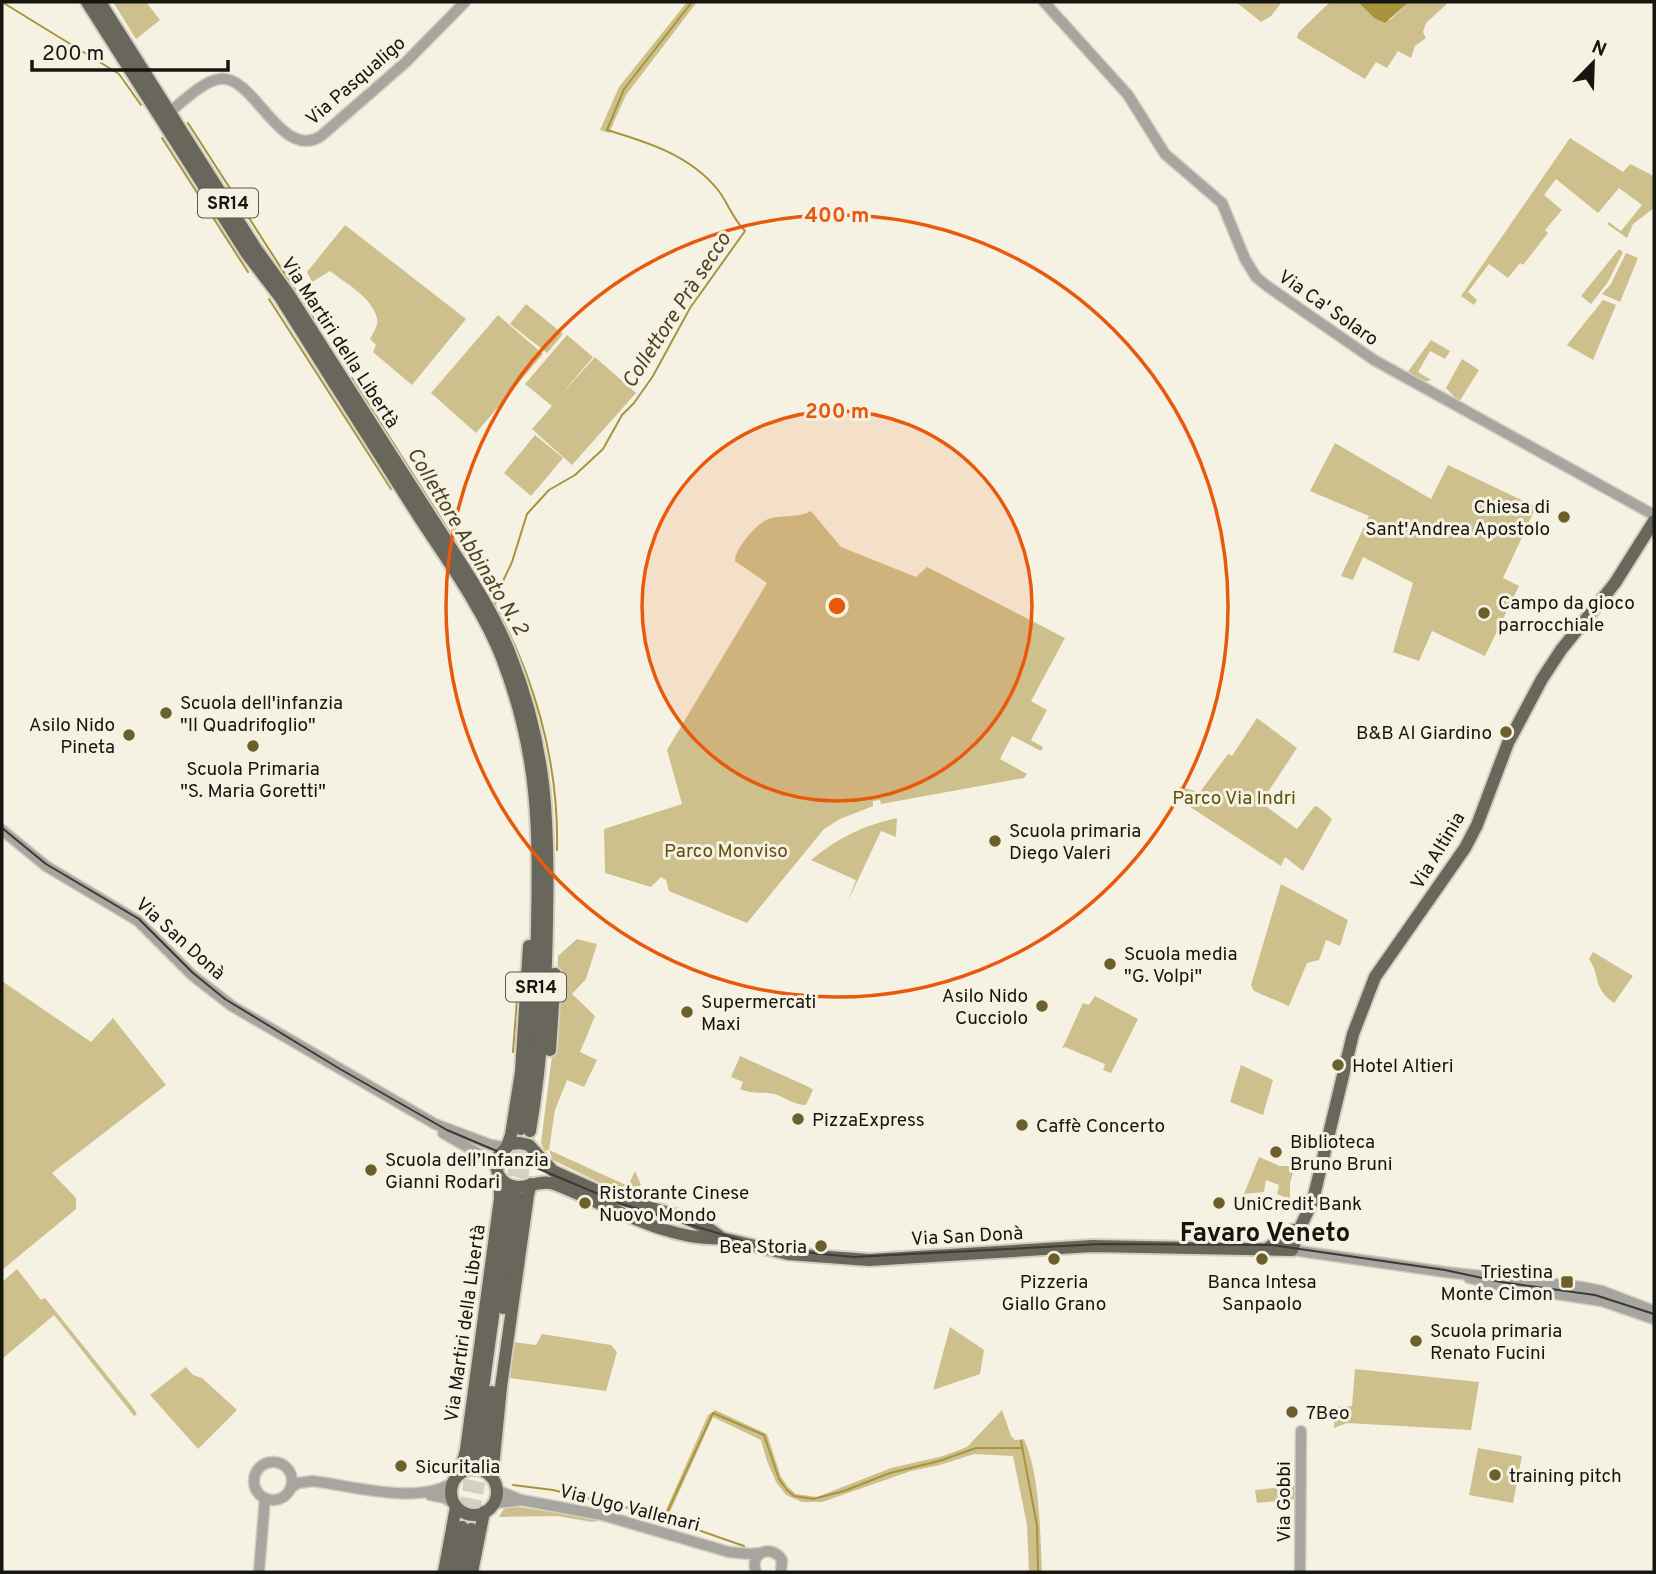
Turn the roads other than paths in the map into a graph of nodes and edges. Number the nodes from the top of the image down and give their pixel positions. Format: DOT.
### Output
graph roads {
  1 [pos="87,2"];
  2 [pos="100,2"];
  3 [pos="464,2"];
  4 [pos="1044,2"];
  5 [pos="165,115"];
  6 [pos="1654,518"];
  7 [pos="2,830"];
  8 [pos="539,845"];
  9 [pos="548,873"];
  10 [pos="339,1070"];
  11 [pos="506,1147"];
  12 [pos="538,1155"];
  13 [pos="499,1174"];
  14 [pos="532,1183"];
  15 [pos="514,1195"];
  16 [pos="1298,1226"];
  17 [pos="722,1238"];
  18 [pos="1267,1248"];
  19 [pos="1294,1250"];
  20 [pos="1445,1272"];
  21 [pos="1473,1273"];
  22 [pos="1530,1280"];
  23 [pos="1498,1285"];
  24 [pos="1654,1311"];
  25 [pos="1654,1318"];
  26 [pos="1301,1431"];
  27 [pos="478,1461"];
  28 [pos="289,1471"];
  29 [pos="492,1477"];
  30 [pos="456,1478"];
  31 [pos="313,1481"];
  32 [pos="291,1488"];
  33 [pos="419,1494"];
  34 [pos="265,1498"];
  35 [pos="278,1499"];
  36 [pos="492,1502"];
  37 [pos="455,1506"];
  38 [pos="265,1519"];
  39 [pos="729,1552"];
  40 [pos="760,1553"];
  41 [pos="755,1571"];
  42 [pos="783,1571"];
  43 [pos="259,1572"];
  44 [pos="444,1572"];
  45 [pos="454,1572"];
  46 [pos="463,1572"];
  47 [pos="472,1572"];
  48 [pos="1300,1572"];
  1 -- 5 [label="main road, Via Martiri della Libertà / SR14"];
  2 -- 5 [label="main road, Via Martiri della Libertà / SR14"];
  3 -- 5 [label="street, Via Pasqualigo"];
  4 -- 6 [label="street, Via Ca' Solaro"];
  5 -- 8 [label="main road, Via Martiri della Libertà / SR14"];
  5 -- 9 [label="main road, Via Martiri della Libertà / SR14"];
  6 -- 16 [label="main road, Via Altinia"];
  7 -- 10 [label="street, Via San Donà"];
  8 -- 9 [label="main road, Via Martiri della Libertà / SR14"];
  8 -- 11 [label="main road"];
  9 -- 12 [label="main road"];
  10 -- 11 [label="street, Via San Donà"];
  10 -- 13 [label="street, Via San Donà"];
  11 -- 12 [label="main road, Via San Donà"];
  11 -- 13 [label="main road"];
  12 -- 14 [label="main road"];
  12 -- 17 [label="main road, Via San Donà"];
  13 -- 14 [label="main road, Via San Donà"];
  13 -- 30 [label="main road, Via Martiri della Libertà"];
  14 -- 17 [label="main road, Via San Donà"];
  14 -- 29 [label="main road"];
  15 -- 27 [label="main road, Via Martiri della Libertà"];
  16 -- 18 [label="main road"];
  16 -- 19 [label="main road, Via Altinia"];
  17 -- 18 [label="main road, Via San Donà"];
  18 -- 19 [label="main road, Via San Donà"];
  19 -- 20 [label="street"];
  20 -- 21 [label="street"];
  20 -- 23 [label="street"];
  21 -- 22 [label="street"];
  21 -- 23 [label="street"];
  22 -- 23 [label="street"];
  22 -- 24 [label="street"];
  23 -- 25 [label="street"];
  26 -- 48 [label="street, Via Gobbi"];
  28 -- 31 [label="street"];
  28 -- 32 [label="street"];
  28 -- 34 [label="street"];
  29 -- 30 [label="main road"];
  29 -- 36 [label="main road"];
  30 -- 33 [label="street"];
  30 -- 37 [label="main road"];
  31 -- 32 [label="street"];
  31 -- 33 [label="street"];
  32 -- 35 [label="street"];
  33 -- 37 [label="street"];
  34 -- 35 [label="street"];
  34 -- 38 [label="street"];
  35 -- 38 [label="street"];
  36 -- 37 [label="main road"];
  36 -- 39 [label="street, Via Ugo Vallenari"];
  36 -- 47 [label="main road"];
  37 -- 44 [label="main road"];
  38 -- 43 [label="street"];
  39 -- 40 [label="street, Via Ugo Vallenari"];
  39 -- 41 [label="street, Via Ugo Vallenari"];
  40 -- 41 [label="street, Via Ugo Vallenari"];
  40 -- 42 [label="street"];
  45 -- 46 [label="main road"];
}
